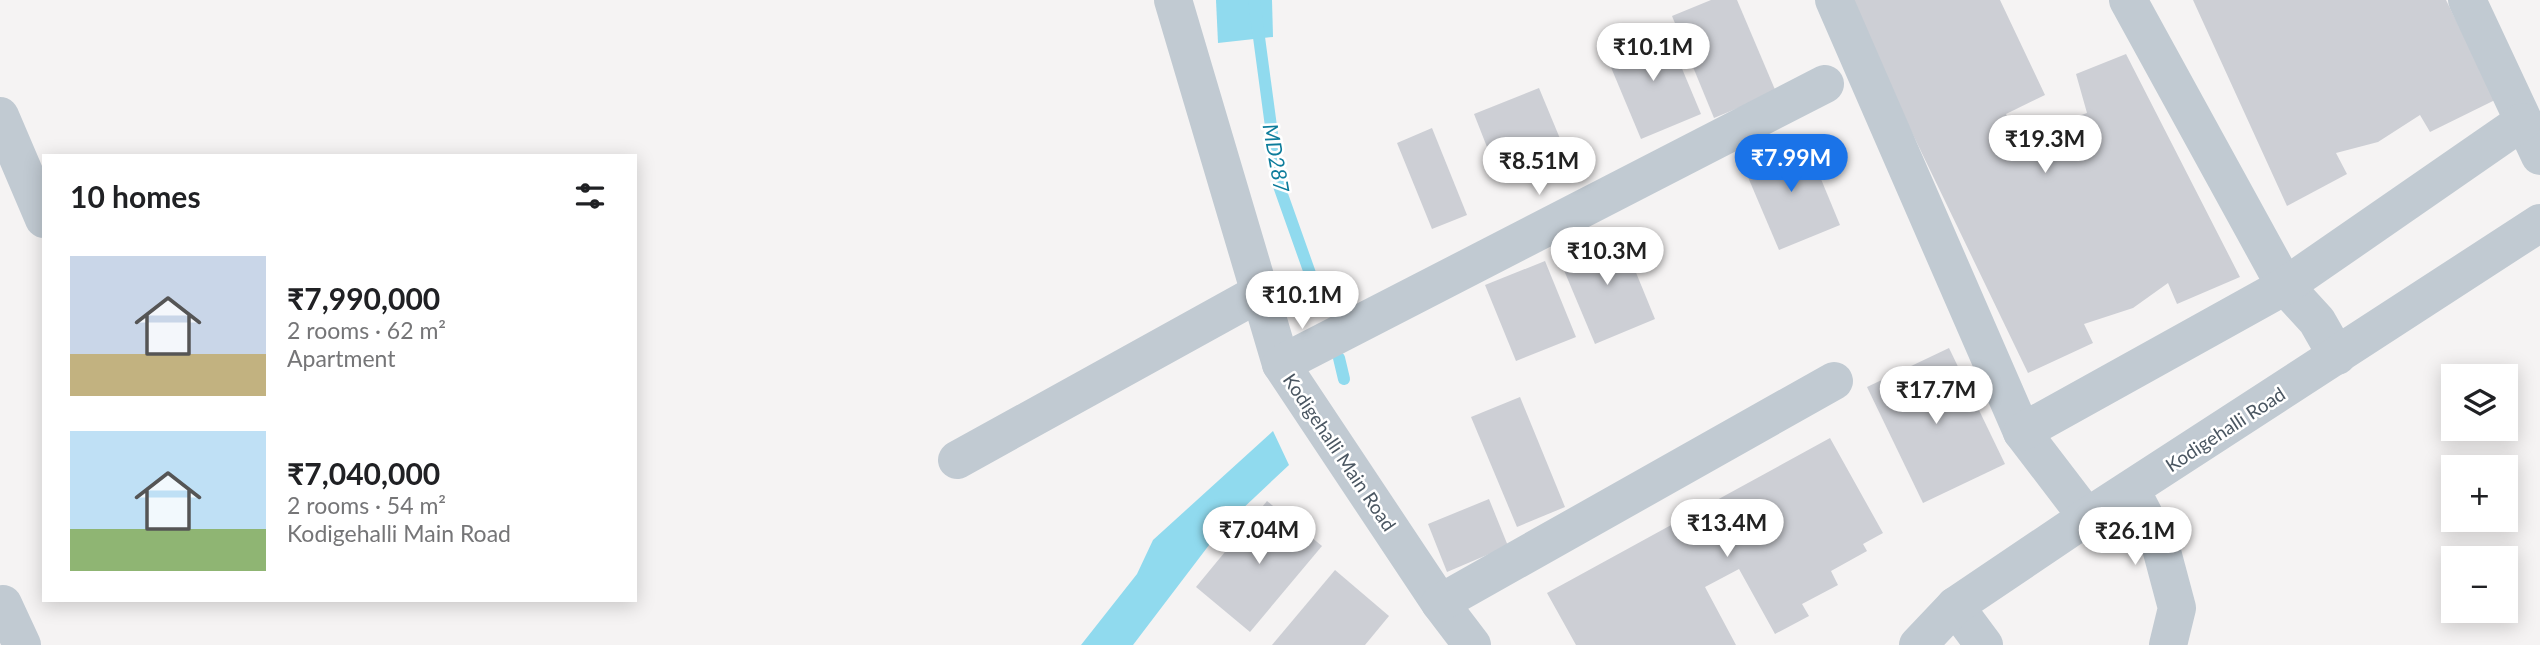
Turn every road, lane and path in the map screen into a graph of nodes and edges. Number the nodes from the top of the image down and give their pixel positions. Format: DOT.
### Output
graph roads {
  1 [pos="1173,0"];
  2 [pos="1833,0"];
  3 [pos="2122,0"];
  4 [pos="2128,0"];
  5 [pos="2467,0"];
  6 [pos="1825,84"];
  7 [pos="0,116"];
  8 [pos="2522,122"];
  9 [pos="2540,156"];
  10 [pos="42,214"];
  11 [pos="2540,223"];
  12 [pos="2285,286"];
  13 [pos="1261,292"];
  14 [pos="2337,356"];
  15 [pos="1280,364"];
  16 [pos="1833,381"];
  17 [pos="2022,432"];
  18 [pos="957,460"];
  19 [pos="2131,490"];
  20 [pos="2087,517"];
  21 [pos="1440,603"];
  22 [pos="3,604"];
  23 [pos="1955,606"];
  24 [pos="22,645"];
  25 [pos="1472,645"];
  26 [pos="1918,645"];
  27 [pos="1983,645"];
  28 [pos="2168,645"];
  1 -- 13 [label="street, Kodigehalli Main Road"];
  2 -- 17 [label="street"];
  3 -- 4 [label="street"];
  4 -- 12 [label="street"];
  5 -- 8 [label="street"];
  6 -- 15 [label="street"];
  7 -- 10 [label="street"];
  8 -- 9 [label="street"];
  8 -- 12 [label="street"];
  11 -- 14 [label="street, Kodigehalli Road"];
  12 -- 14 [label="street"];
  12 -- 17 [label="street"];
  13 -- 15 [label="street, Kodigehalli Main Road"];
  13 -- 18 [label="street"];
  14 -- 19 [label="street, Kodigehalli Road"];
  15 -- 21 [label="street, Kodigehalli Main Road"];
  16 -- 21 [label="street"];
  17 -- 20 [label="street"];
  19 -- 20 [label="street, Kodigehalli Road"];
  19 -- 28 [label="street"];
  20 -- 23 [label="street, Kodigehalli Road"];
  21 -- 25 [label="street, Kodigehalli Main Road"];
  22 -- 24 [label="street"];
  23 -- 26 [label="street, Kodigehalli Road"];
  23 -- 27 [label="street"];
}
